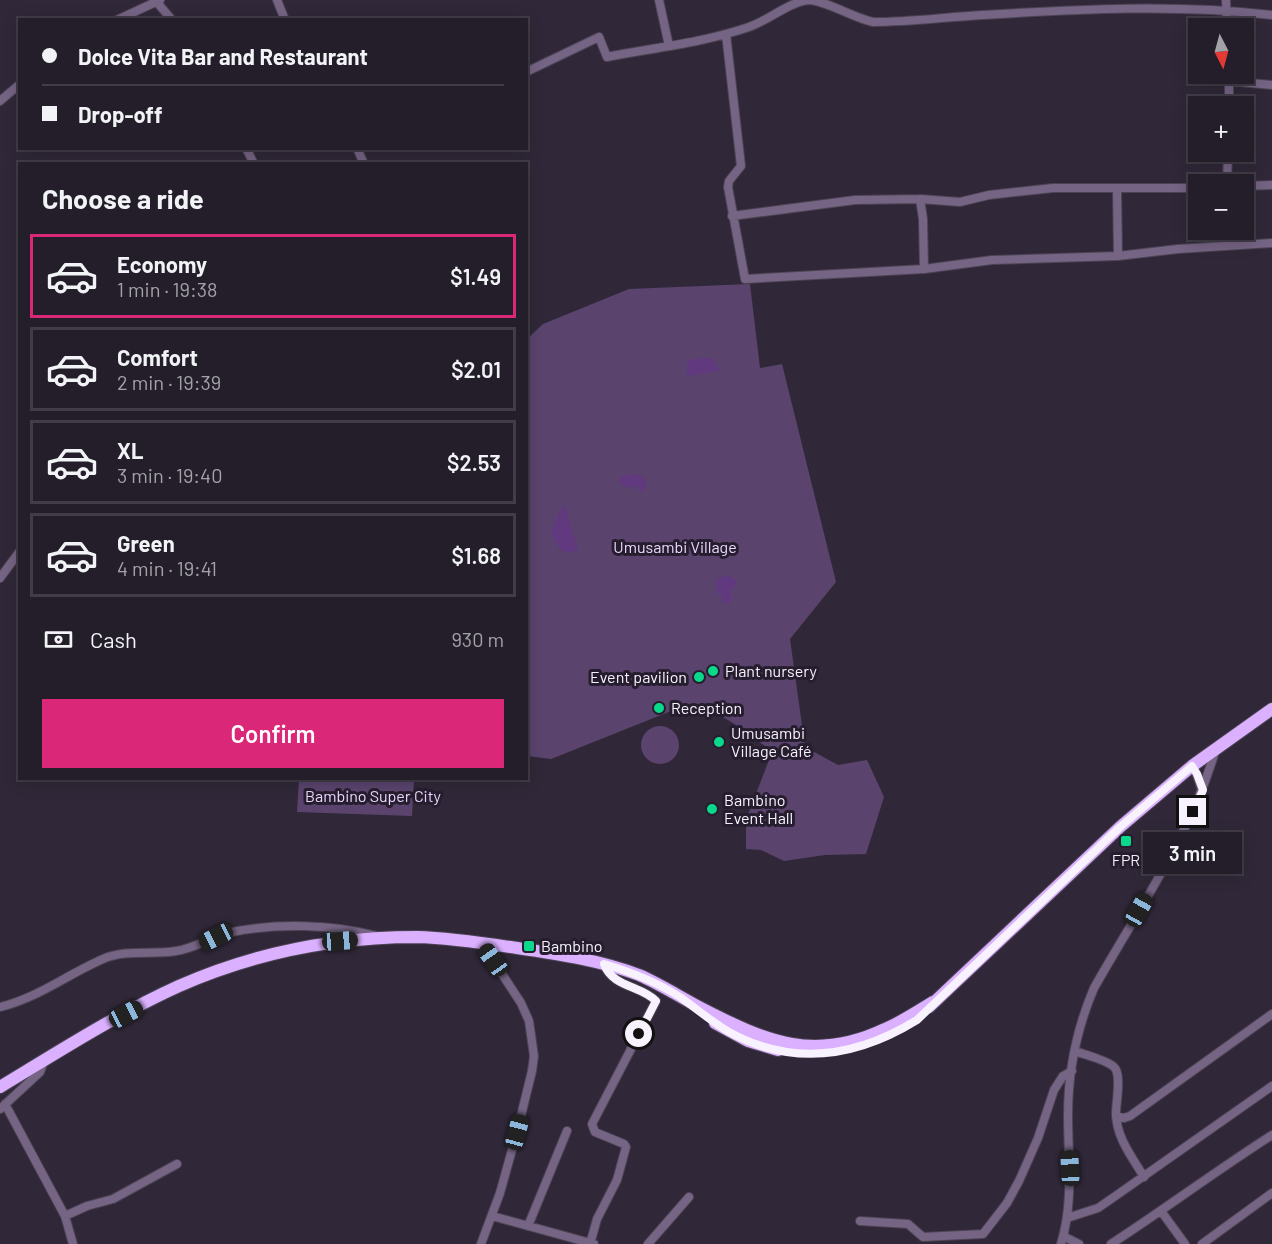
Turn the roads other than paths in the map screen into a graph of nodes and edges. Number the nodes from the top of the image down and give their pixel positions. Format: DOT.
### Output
graph roads {
  1 [pos="157,0"];
  2 [pos="277,0"];
  3 [pos="659,0"];
  4 [pos="1226,5"];
  5 [pos="1272,15"];
  6 [pos="121,18"];
  7 [pos="170,18"];
  8 [pos="284,18"];
  9 [pos="726,34"];
  10 [pos="669,46"];
  11 [pos="528,71"];
  12 [pos="1254,82"];
  13 [pos="1272,85"];
  14 [pos="18,86"];
  15 [pos="0,101"];
  16 [pos="1272,184"];
  17 [pos="1254,185"];
  18 [pos="1188,188"];
  19 [pos="1117,189"];
  20 [pos="920,199"];
  21 [pos="732,216"];
  22 [pos="1272,243"];
  23 [pos="1119,256"];
  24 [pos="924,269"];
  25 [pos="18,554"];
  26 [pos="0,578"];
  27 [pos="1272,709"];
  28 [pos="1217,747"];
  29 [pos="1192,766"];
  30 [pos="1203,790"];
  31 [pos="383,938"];
  32 [pos="481,942"];
  33 [pos="604,964"];
  34 [pos="0,1007"];
  35 [pos="1272,1014"];
  36 [pos="1075,1051"];
  37 [pos="44,1061"];
  38 [pos="1072,1071"];
  39 [pos="1272,1086"];
  40 [pos="0,1087"];
  41 [pos="3,1106"];
  42 [pos="1116,1116"];
  43 [pos="567,1131"];
  44 [pos="1272,1135"];
  45 [pos="177,1164"];
  46 [pos="1144,1177"];
  47 [pos="1272,1193"];
  48 [pos="689,1197"];
  49 [pos="1161,1210"];
  50 [pos="65,1216"];
  51 [pos="492,1216"];
  52 [pos="1066,1218"];
  53 [pos="860,1221"];
  54 [pos="528,1226"];
  55 [pos="983,1234"];
  56 [pos="1062,1240"];
  57 [pos="925,1241"];
  58 [pos="591,1243"];
  59 [pos="73,1244"];
  60 [pos="482,1244"];
  61 [pos="648,1244"];
  62 [pos="988,1244"];
  63 [pos="1079,1244"];
  64 [pos="1111,1244"];
  65 [pos="1185,1244"];
  66 [pos="1202,1244"];
  1 -- 6 [label="street"];
  1 -- 7 [label="street"];
  2 -- 8 [label="street"];
  3 -- 10 [label="street"];
  4 -- 5 [label="street"];
  4 -- 9 [label="street"];
  9 -- 10 [label="street"];
  9 -- 21 [label="street"];
  10 -- 11 [label="street"];
  12 -- 13 [label="street"];
  14 -- 15 [label="street"];
  16 -- 17 [label="street"];
  18 -- 19 [label="street"];
  19 -- 20 [label="street"];
  19 -- 23 [label="street"];
  20 -- 21 [label="street"];
  20 -- 24 [label="street"];
  21 -- 24 [label="street"];
  22 -- 23 [label="street"];
  23 -- 24 [label="street"];
  25 -- 26 [label="street"];
  27 -- 28 [label="highway"];
  28 -- 29 [label="highway"];
  28 -- 30 [label="street"];
  29 -- 30 [label="street"];
  29 -- 33 [label="highway"];
  30 -- 36 [label="street"];
  31 -- 32 [label="highway"];
  31 -- 34 [label="street"];
  31 -- 37 [label="highway"];
  32 -- 33 [label="highway"];
  32 -- 51 [label="street"];
  33 -- 58 [label="street"];
  35 -- 42 [label="street"];
  36 -- 38 [label="street"];
  36 -- 42 [label="street"];
  37 -- 40 [label="highway"];
  37 -- 41 [label="street"];
  38 -- 52 [label="street"];
  38 -- 55 [label="street"];
  39 -- 46 [label="street"];
  41 -- 50 [label="street"];
  42 -- 46 [label="street"];
  43 -- 54 [label="street"];
  44 -- 49 [label="street"];
  45 -- 50 [label="street"];
  46 -- 52 [label="street"];
  47 -- 66 [label="street"];
  48 -- 61 [label="street"];
  49 -- 64 [label="street"];
  49 -- 65 [label="street"];
  50 -- 59 [label="street"];
  51 -- 54 [label="street"];
  51 -- 60 [label="street"];
  52 -- 56 [label="street"];
  53 -- 57 [label="street"];
  54 -- 58 [label="street"];
  55 -- 57 [label="street"];
  55 -- 62 [label="street"];
  56 -- 63 [label="street"];
}
